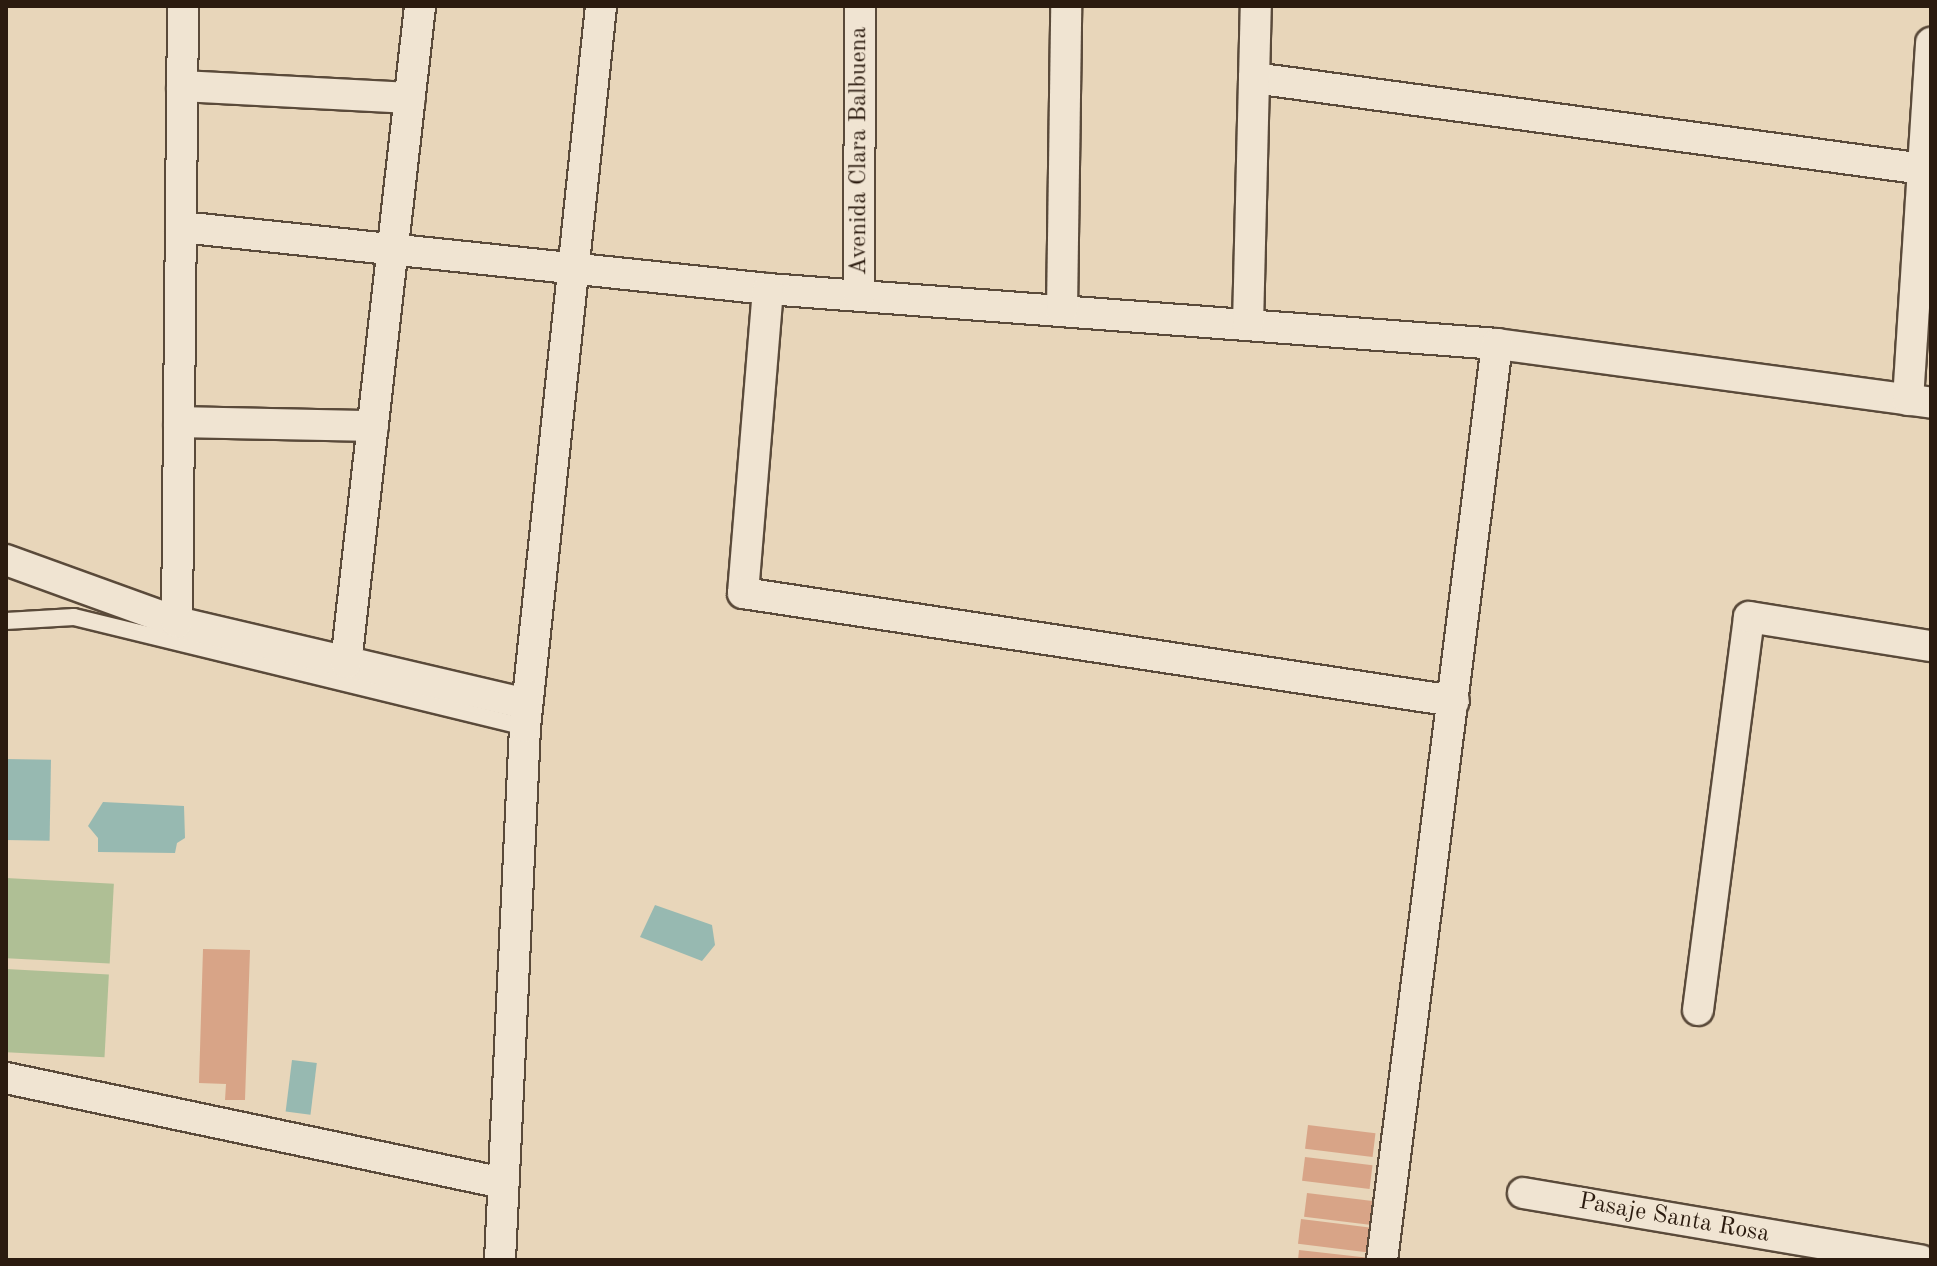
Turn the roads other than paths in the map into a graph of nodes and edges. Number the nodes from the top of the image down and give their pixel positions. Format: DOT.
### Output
graph roads {
  1 [pos="183,6"];
  2 [pos="420,6"];
  3 [pos="601,6"];
  4 [pos="860,6"];
  5 [pos="1066,6"];
  6 [pos="1256,6"];
  7 [pos="1931,43"];
  8 [pos="1254,78"];
  9 [pos="182,86"];
  10 [pos="410,98"];
  11 [pos="1928,170"];
  12 [pos="181,227"];
  13 [pos="392,251"];
  14 [pos="572,270"];
  15 [pos="768,289"];
  16 [pos="859,296"];
  17 [pos="1062,311"];
  18 [pos="1248,325"];
  19 [pos="1497,344"];
  20 [pos="1919,402"];
  21 [pos="179,422"];
  22 [pos="373,426"];
  23 [pos="6,560"];
  24 [pos="6,621"];
  25 [pos="177,622"];
  26 [pos="1931,646"];
  27 [pos="346,663"];
  28 [pos="1454,701"];
  29 [pos="526,716"];
  30 [pos="1698,1010"];
  31 [pos="6,1078"];
  32 [pos="503,1183"];
  33 [pos="1523,1193"];
  34 [pos="500,1260"];
  35 [pos="1382,1260"];
  36 [pos="1920,1260"];
  1 -- 9 [label="street"];
  2 -- 10 [label="street"];
  3 -- 14 [label="street"];
  4 -- 16 [label="street, Avenida Clara Balbuena"];
  5 -- 17 [label="street"];
  6 -- 8 [label="street"];
  7 -- 11 [label="street"];
  8 -- 11 [label="street"];
  8 -- 18 [label="street"];
  9 -- 10 [label="street"];
  9 -- 12 [label="street"];
  10 -- 13 [label="street"];
  11 -- 20 [label="street"];
  12 -- 13 [label="street"];
  12 -- 21 [label="street"];
  13 -- 14 [label="street"];
  13 -- 22 [label="street"];
  14 -- 15 [label="street"];
  14 -- 29 [label="street"];
  15 -- 16 [label="street"];
  15 -- 28 [label="street"];
  16 -- 17 [label="street"];
  17 -- 18 [label="street"];
  18 -- 19 [label="street"];
  19 -- 20 [label="street"];
  19 -- 28 [label="street"];
  21 -- 22 [label="street"];
  21 -- 25 [label="street"];
  22 -- 27 [label="street"];
  23 -- 25 [label="street"];
  24 -- 29 [label="lane"];
  25 -- 27 [label="street"];
  26 -- 30 [label="street"];
  27 -- 29 [label="street"];
  28 -- 35 [label="street"];
  29 -- 32 [label="street"];
  31 -- 32 [label="street"];
  32 -- 34 [label="street"];
  33 -- 36 [label="street, Pasaje Santa Rosa"];
}
